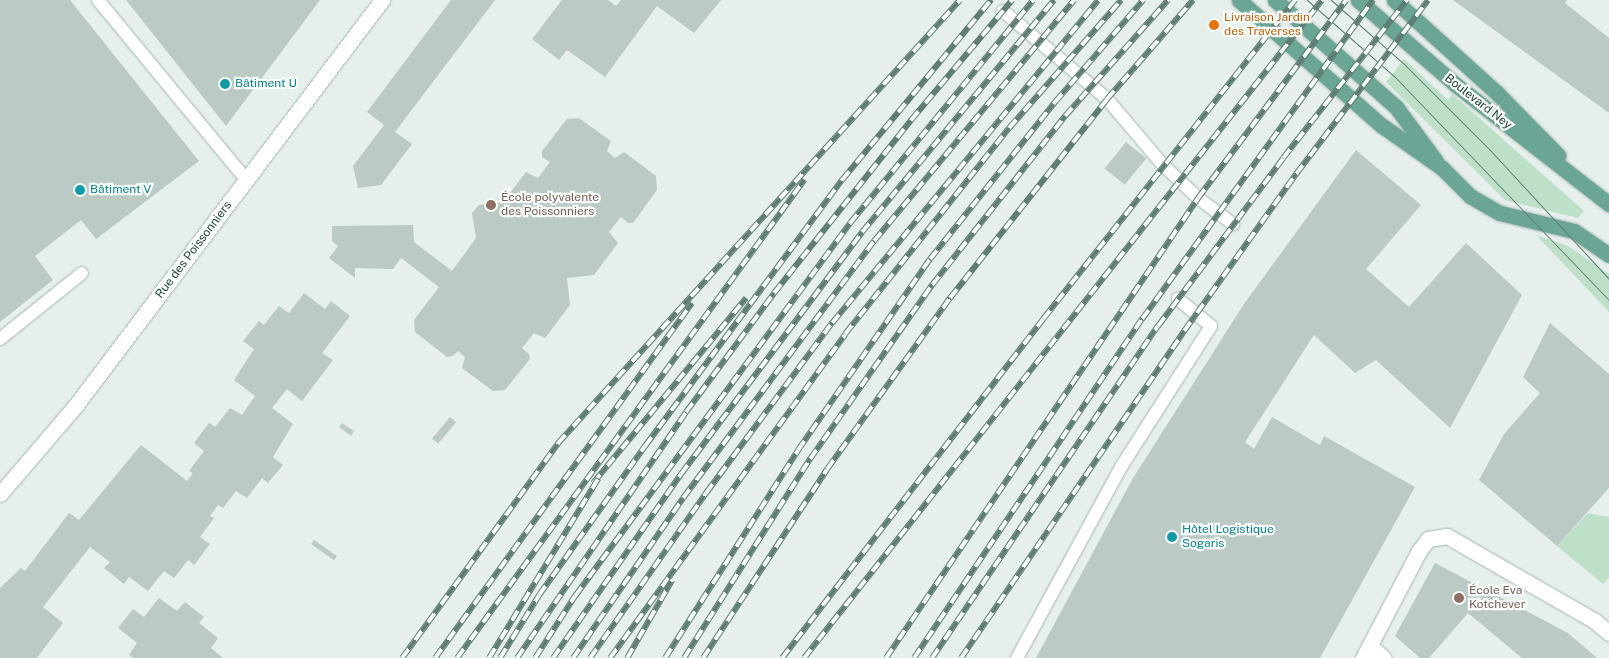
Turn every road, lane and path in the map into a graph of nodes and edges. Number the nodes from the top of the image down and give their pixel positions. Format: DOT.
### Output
graph roads {
  1 [pos="98,0"];
  2 [pos="382,0"];
  3 [pos="1239,0"];
  4 [pos="1275,0"];
  5 [pos="1358,0"];
  6 [pos="1394,0"];
  7 [pos="1003,10"];
  8 [pos="1442,168"];
  9 [pos="247,181"];
  10 [pos="1605,201"];
  11 [pos="1233,224"];
  12 [pos="1609,255"];
  13 [pos="82,273"];
  14 [pos="1178,300"];
  15 [pos="0,339"];
  16 [pos="0,494"];
  17 [pos="1609,633"];
  18 [pos="1366,652"];
  19 [pos="1017,658"];
  20 [pos="1384,658"];
  1 -- 9 [label="lane"];
  2 -- 9 [label="street, Rue des Poissonniers"];
  3 -- 8 [label="main road"];
  4 -- 8 [label="main road"];
  5 -- 10 [label="main road, Boulevard Ney"];
  6 -- 10 [label="main road, Boulevard Ney"];
  7 -- 11 [label="lane"];
  8 -- 12 [label="main road"];
  9 -- 16 [label="street, Rue des Poissonniers"];
  13 -- 15 [label="lane"];
  14 -- 19 [label="lane"];
  17 -- 18 [label="street"];
  18 -- 20 [label="street"];
}
